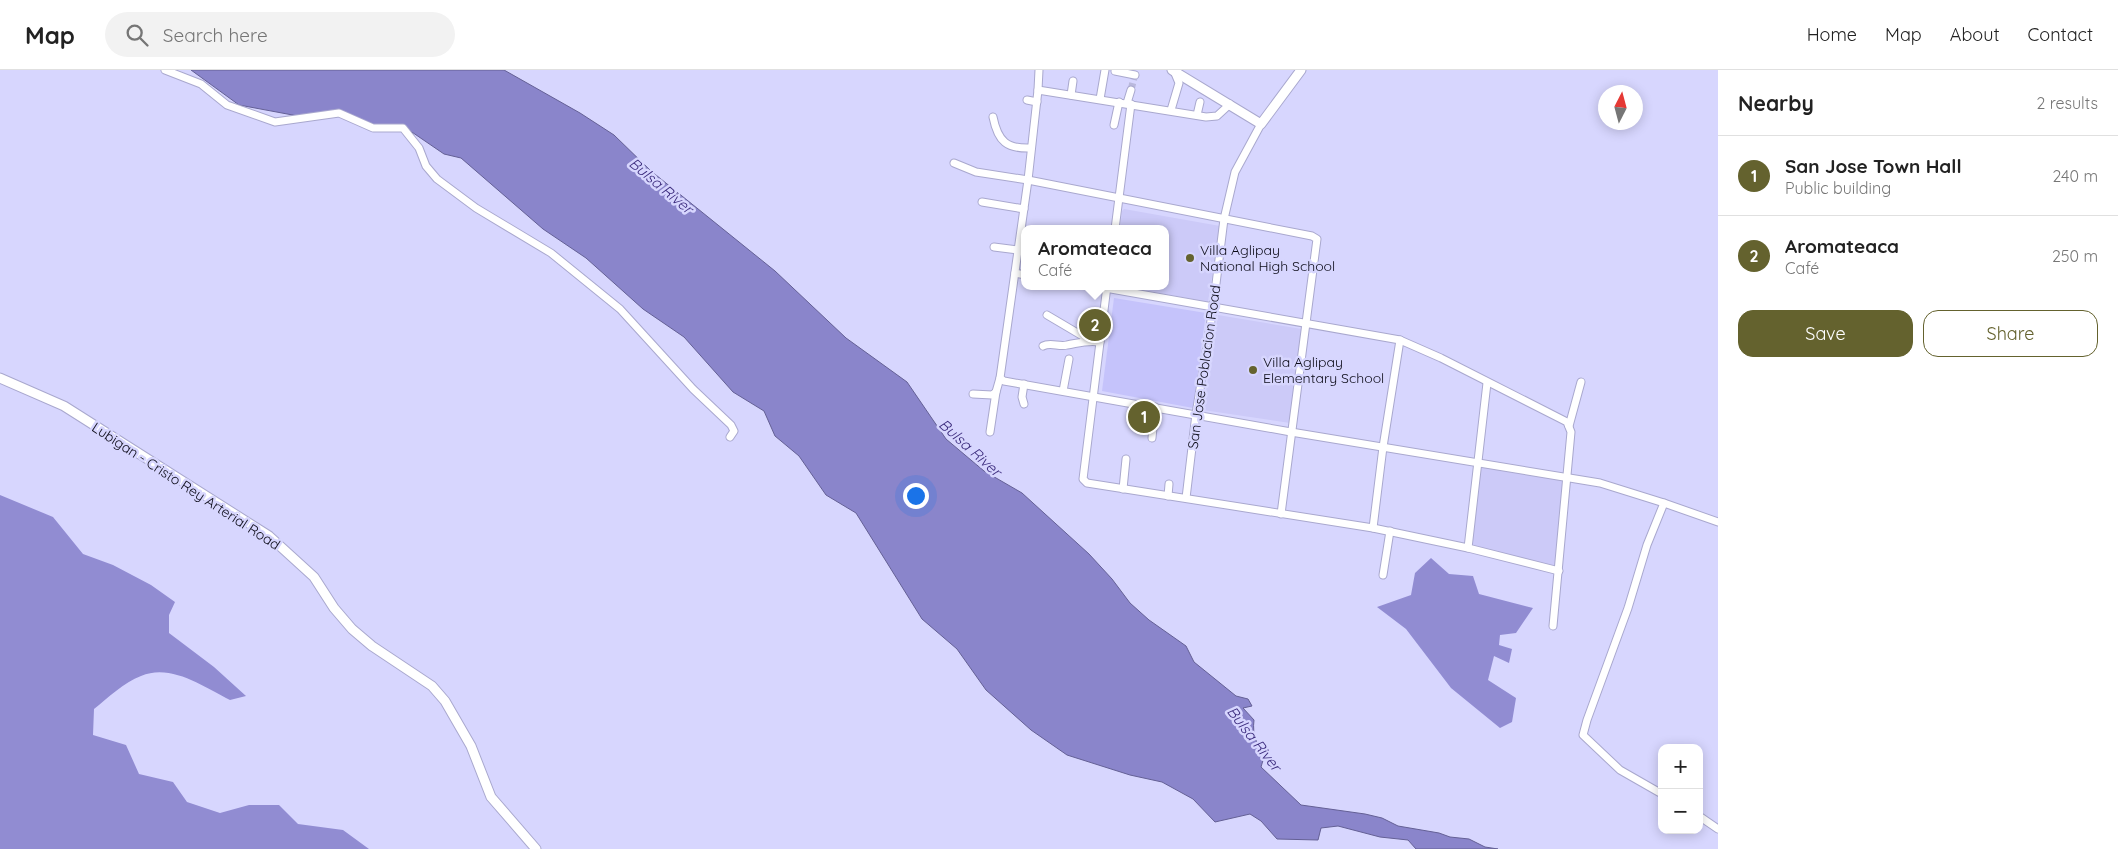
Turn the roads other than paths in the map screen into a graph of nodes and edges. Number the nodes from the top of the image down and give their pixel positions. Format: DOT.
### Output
graph roads {
  1 [pos="164,70"];
  2 [pos="1040,70"];
  3 [pos="1105,70"];
  4 [pos="1115,70"];
  5 [pos="1173,70"];
  6 [pos="1301,70"];
  7 [pos="1136,75"];
  8 [pos="1072,81"];
  9 [pos="1038,90"];
  10 [pos="1131,90"];
  11 [pos="1071,95"];
  12 [pos="1100,99"];
  13 [pos="1027,100"];
  14 [pos="1037,102"];
  15 [pos="1200,102"];
  16 [pos="1125,103"];
  17 [pos="1230,104"];
  18 [pos="1171,110"];
  19 [pos="1197,115"];
  20 [pos="993,118"];
  21 [pos="1261,124"];
  22 [pos="1114,125"];
  23 [pos="1031,148"];
  24 [pos="954,163"];
  25 [pos="1028,180"];
  26 [pos="1120,199"];
  27 [pos="982,202"];
  28 [pos="1024,209"];
  29 [pos="1224,219"];
  30 [pos="1022,225"];
  31 [pos="1116,225"];
  32 [pos="1021,230"];
  33 [pos="994,247"];
  34 [pos="1018,250"];
  35 [pos="1015,273"];
  36 [pos="1021,274"];
  37 [pos="1107,290"];
  38 [pos="1122,290"];
  39 [pos="1213,308"];
  40 [pos="1048,315"];
  41 [pos="1306,325"];
  42 [pos="1400,340"];
  43 [pos="1092,341"];
  44 [pos="1100,342"];
  45 [pos="1043,346"];
  46 [pos="1069,359"];
  47 [pos="0,378"];
  48 [pos="1000,378"];
  49 [pos="1487,382"];
  50 [pos="1581,382"];
  51 [pos="1024,384"];
  52 [pos="1063,391"];
  53 [pos="996,392"];
  54 [pos="973,394"];
  55 [pos="1093,396"];
  56 [pos="1024,404"];
  57 [pos="1155,407"];
  58 [pos="1196,414"];
  59 [pos="1569,426"];
  60 [pos="990,432"];
  61 [pos="1292,432"];
  62 [pos="730,437"];
  63 [pos="1152,438"];
  64 [pos="1382,447"];
  65 [pos="1126,459"];
  66 [pos="1477,463"];
  67 [pos="1567,478"];
  68 [pos="1169,484"];
  69 [pos="1123,489"];
  70 [pos="1168,496"];
  71 [pos="1186,498"];
  72 [pos="1664,502"];
  73 [pos="1281,514"];
  74 [pos="1718,522"];
  75 [pos="1373,528"];
  76 [pos="1390,531"];
  77 [pos="1468,548"];
  78 [pos="1558,571"];
  79 [pos="1383,575"];
  80 [pos="1553,626"];
  81 [pos="1658,792"];
  82 [pos="1703,819"];
  83 [pos="1718,829"];
  84 [pos="536,849"];
  1 -- 62 [label="street"];
  2 -- 9 [label="street"];
  3 -- 12 [label="street"];
  4 -- 7 [label="street"];
  5 -- 17 [label="main road"];
  5 -- 18 [label="street"];
  6 -- 21 [label="main road"];
  8 -- 11 [label="street"];
  9 -- 11 [label="street"];
  9 -- 14 [label="street"];
  10 -- 16 [label="street"];
  11 -- 12 [label="street"];
  12 -- 16 [label="street"];
  13 -- 14 [label="street"];
  14 -- 23 [label="street"];
  15 -- 19 [label="street"];
  16 -- 18 [label="street"];
  16 -- 22 [label="street"];
  16 -- 26 [label="street"];
  17 -- 19 [label="street"];
  17 -- 21 [label="main road"];
  18 -- 19 [label="street"];
  20 -- 23 [label="street"];
  21 -- 29 [label="street, San Jose Poblacion Road"];
  23 -- 25 [label="street"];
  24 -- 25 [label="street"];
  25 -- 26 [label="street"];
  25 -- 28 [label="street"];
  26 -- 29 [label="street"];
  26 -- 31 [label="street"];
  27 -- 28 [label="street"];
  28 -- 30 [label="street"];
  29 -- 39 [label="street, San Jose Poblacion Road"];
  29 -- 41 [label="street"];
  32 -- 34 [label="street"];
  33 -- 34 [label="street"];
  34 -- 35 [label="street"];
  35 -- 36 [label="street"];
  35 -- 48 [label="street"];
  37 -- 44 [label="street"];
  38 -- 39 [label="street"];
  39 -- 41 [label="street"];
  39 -- 58 [label="street, San Jose Poblacion Road"];
  40 -- 43 [label="street"];
  41 -- 42 [label="street"];
  41 -- 61 [label="street"];
  42 -- 49 [label="street"];
  42 -- 64 [label="street"];
  43 -- 44 [label="street"];
  43 -- 45 [label="street"];
  44 -- 55 [label="street"];
  46 -- 52 [label="street"];
  47 -- 84 [label="main road, Lubigan - Cristo Rey Arterial Road"];
  48 -- 51 [label="street"];
  48 -- 53 [label="street"];
  49 -- 59 [label="street"];
  49 -- 66 [label="street"];
  50 -- 59 [label="street"];
  51 -- 52 [label="street"];
  51 -- 56 [label="street"];
  52 -- 55 [label="street"];
  53 -- 54 [label="street"];
  53 -- 60 [label="street"];
  55 -- 57 [label="street"];
  55 -- 69 [label="street"];
  57 -- 58 [label="street"];
  57 -- 63 [label="street"];
  58 -- 61 [label="street"];
  58 -- 71 [label="street, San Jose Poblacion Road"];
  59 -- 67 [label="street"];
  61 -- 64 [label="street"];
  61 -- 73 [label="street"];
  64 -- 66 [label="street"];
  64 -- 75 [label="street"];
  65 -- 69 [label="street"];
  66 -- 67 [label="street"];
  66 -- 77 [label="street"];
  67 -- 72 [label="street"];
  67 -- 78 [label="street"];
  68 -- 70 [label="street"];
  69 -- 70 [label="street"];
  70 -- 71 [label="street"];
  71 -- 73 [label="street"];
  72 -- 74 [label="street"];
  72 -- 81 [label="street"];
  73 -- 75 [label="street"];
  75 -- 76 [label="street"];
  76 -- 77 [label="street"];
  76 -- 79 [label="street"];
  77 -- 78 [label="street"];
  78 -- 80 [label="street"];
  82 -- 83 [label="street"];
}
